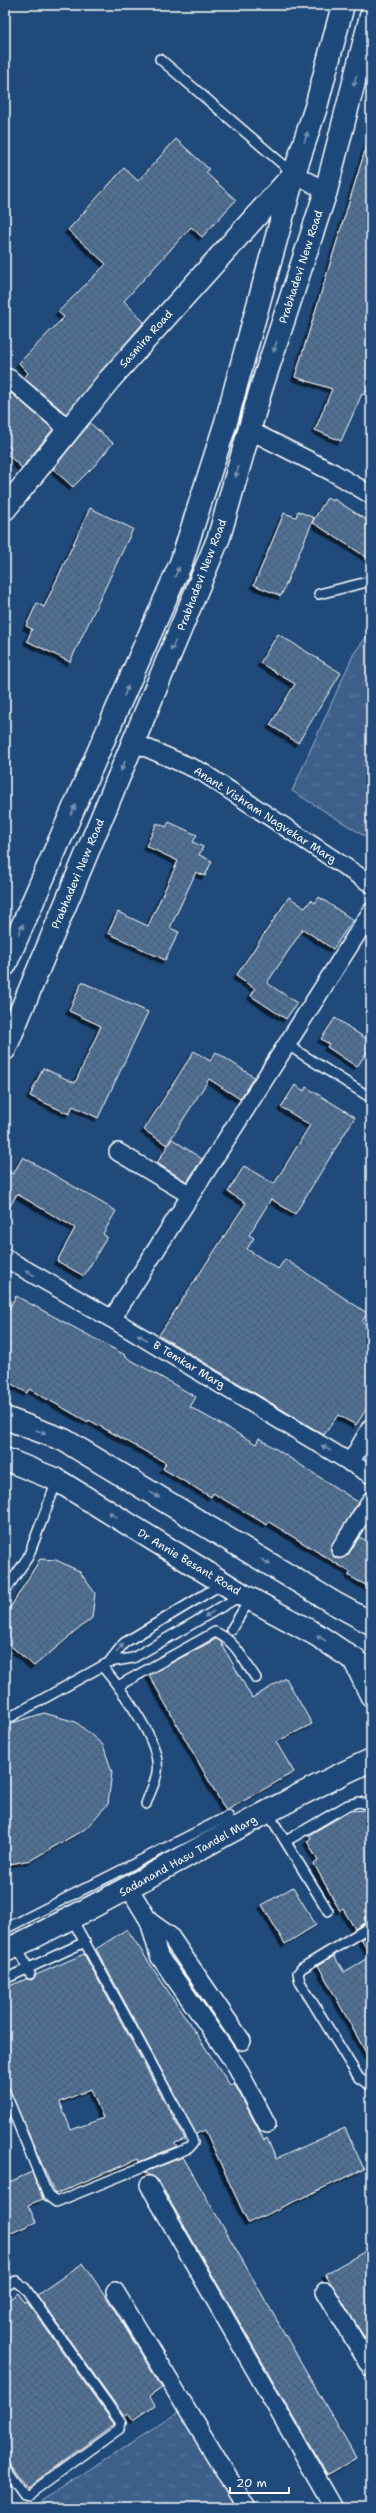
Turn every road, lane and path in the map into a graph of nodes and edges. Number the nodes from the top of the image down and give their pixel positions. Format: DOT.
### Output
graph roads {
  1 [pos="343,5"];
  2 [pos="371,16"];
  3 [pos="160,59"];
  4 [pos="294,174"];
  5 [pos="326,191"];
  6 [pos="9,378"];
  7 [pos="69,430"];
  8 [pos="249,430"];
  9 [pos="371,494"];
  10 [pos="5,509"];
  11 [pos="371,581"];
  12 [pos="319,594"];
  13 [pos="133,742"];
  14 [pos="371,884"];
  15 [pos="371,912"];
  16 [pos="5,965"];
  17 [pos="286,1044"];
  18 [pos="5,1049"];
  19 [pos="371,1098"];
  20 [pos="118,1152"];
  21 [pos="190,1195"];
  22 [pos="5,1258"];
  23 [pos="112,1319"];
  24 [pos="5,1418"];
  25 [pos="371,1427"];
  26 [pos="5,1459"];
  27 [pos="350,1463"];
  28 [pos="371,1475"];
  29 [pos="57,1480"];
  30 [pos="371,1500"];
  31 [pos="340,1549"];
  32 [pos="223,1583"];
  33 [pos="5,1591"];
  34 [pos="247,1597"];
  35 [pos="371,1623"];
  36 [pos="231,1630"];
  37 [pos="106,1664"];
  38 [pos="362,1665"];
  39 [pos="256,1678"];
  40 [pos="118,1686"];
  41 [pos="371,1695"];
  42 [pos="5,1720"];
  43 [pos="371,1760"];
  44 [pos="146,1804"];
  45 [pos="371,1805"];
  46 [pos="268,1813"];
  47 [pos="228,1816"];
  48 [pos="286,1841"];
  49 [pos="174,1853"];
  50 [pos="128,1888"];
  51 [pos="328,1911"];
  52 [pos="72,1919"];
  53 [pos="149,1921"];
  54 [pos="371,1921"];
  55 [pos="13,1938"];
  56 [pos="85,1942"];
  57 [pos="29,1971"];
  58 [pos="5,1979"];
  59 [pos="242,2041"];
  60 [pos="371,2086"];
  61 [pos="5,2092"];
  62 [pos="267,2124"];
  63 [pos="148,2185"];
  64 [pos="5,2286"];
  65 [pos="115,2291"];
  66 [pos="325,2291"];
  67 [pos="371,2368"];
  68 [pos="5,2467"];
  69 [pos="247,2508"];
  70 [pos="334,2508"];
  4 -- 1 [label="main road, one-way"];
  2 -- 5 [label="main road, Prabhadevi New Road, one-way"];
  3 -- 4 [label="lane"];
  4 -- 5 [label="street"];
  4 -- 7 [label="main road, Sasmira Road"];
  16 -- 4 [label="main road, one-way"];
  5 -- 8 [label="main road, Prabhadevi New Road, one-way"];
  6 -- 7 [label="street"];
  7 -- 10 [label="main road, Sasmira Road"];
  8 -- 9 [label="street"];
  8 -- 13 [label="main road, Prabhadevi New Road, one-way"];
  11 -- 12 [label="lane"];
  13 -- 14 [label="street, Anant Vishram Nagvekar Marg"];
  13 -- 18 [label="main road, Prabhadevi New Road, one-way"];
  15 -- 17 [label="street"];
  17 -- 19 [label="lane"];
  17 -- 21 [label="street"];
  20 -- 21 [label="street"];
  21 -- 23 [label="street"];
  23 -- 22 [label="street, B Temkar Marg, one-way"];
  27 -- 23 [label="street, B Temkar Marg, one-way"];
  24 -- 35 [label="main road, one-way"];
  25 -- 27 [label="street"];
  26 -- 29 [label="main road, Dr Annie Besant Road"];
  27 -- 28 [label="street, B Temkar Marg"];
  32 -- 29 [label="main road, Dr Annie Besant Road, one-way"];
  29 -- 33 [label="lane"];
  30 -- 31 [label="street"];
  32 -- 34 [label="main road, Dr Annie Besant Road"];
  37 -- 32 [label="lane, one-way"];
  34 -- 36 [label="lane"];
  34 -- 37 [label="lane, one-way"];
  38 -- 34 [label="main road, Dr Annie Besant Road, one-way"];
  37 -- 40 [label="lane"];
  37 -- 42 [label="lane"];
  38 -- 41 [label="main road"];
  39 -- 40 [label="lane"];
  40 -- 44 [label="lane"];
  43 -- 46 [label="main road, Sadanand Hasu Tandel Marg"];
  45 -- 48 [label="lane"];
  46 -- 48 [label="lane"];
  46 -- 49 [label="main road, Sadanand Hasu Tandel Marg"];
  47 -- 49 [label="lane"];
  48 -- 51 [label="lane"];
  49 -- 50 [label="main road, Sadanand Hasu Tandel Marg"];
  49 -- 55 [label="lane"];
  50 -- 52 [label="main road, Sadanand Hasu Tandel Marg"];
  50 -- 53 [label="street"];
  52 -- 55 [label="main road, Sadanand Hasu Tandel Marg"];
  52 -- 56 [label="lane"];
  53 -- 59 [label="street"];
  53 -- 62 [label="street"];
  54 -- 60 [label="lane"];
  55 -- 57 [label="lane"];
  56 -- 57 [label="lane"];
  56 -- 61 [label="lane"];
  57 -- 58 [label="lane"];
  63 -- 70 [label="street"];
  64 -- 68 [label="lane"];
  65 -- 69 [label="street"];
  66 -- 67 [label="street"];
}
